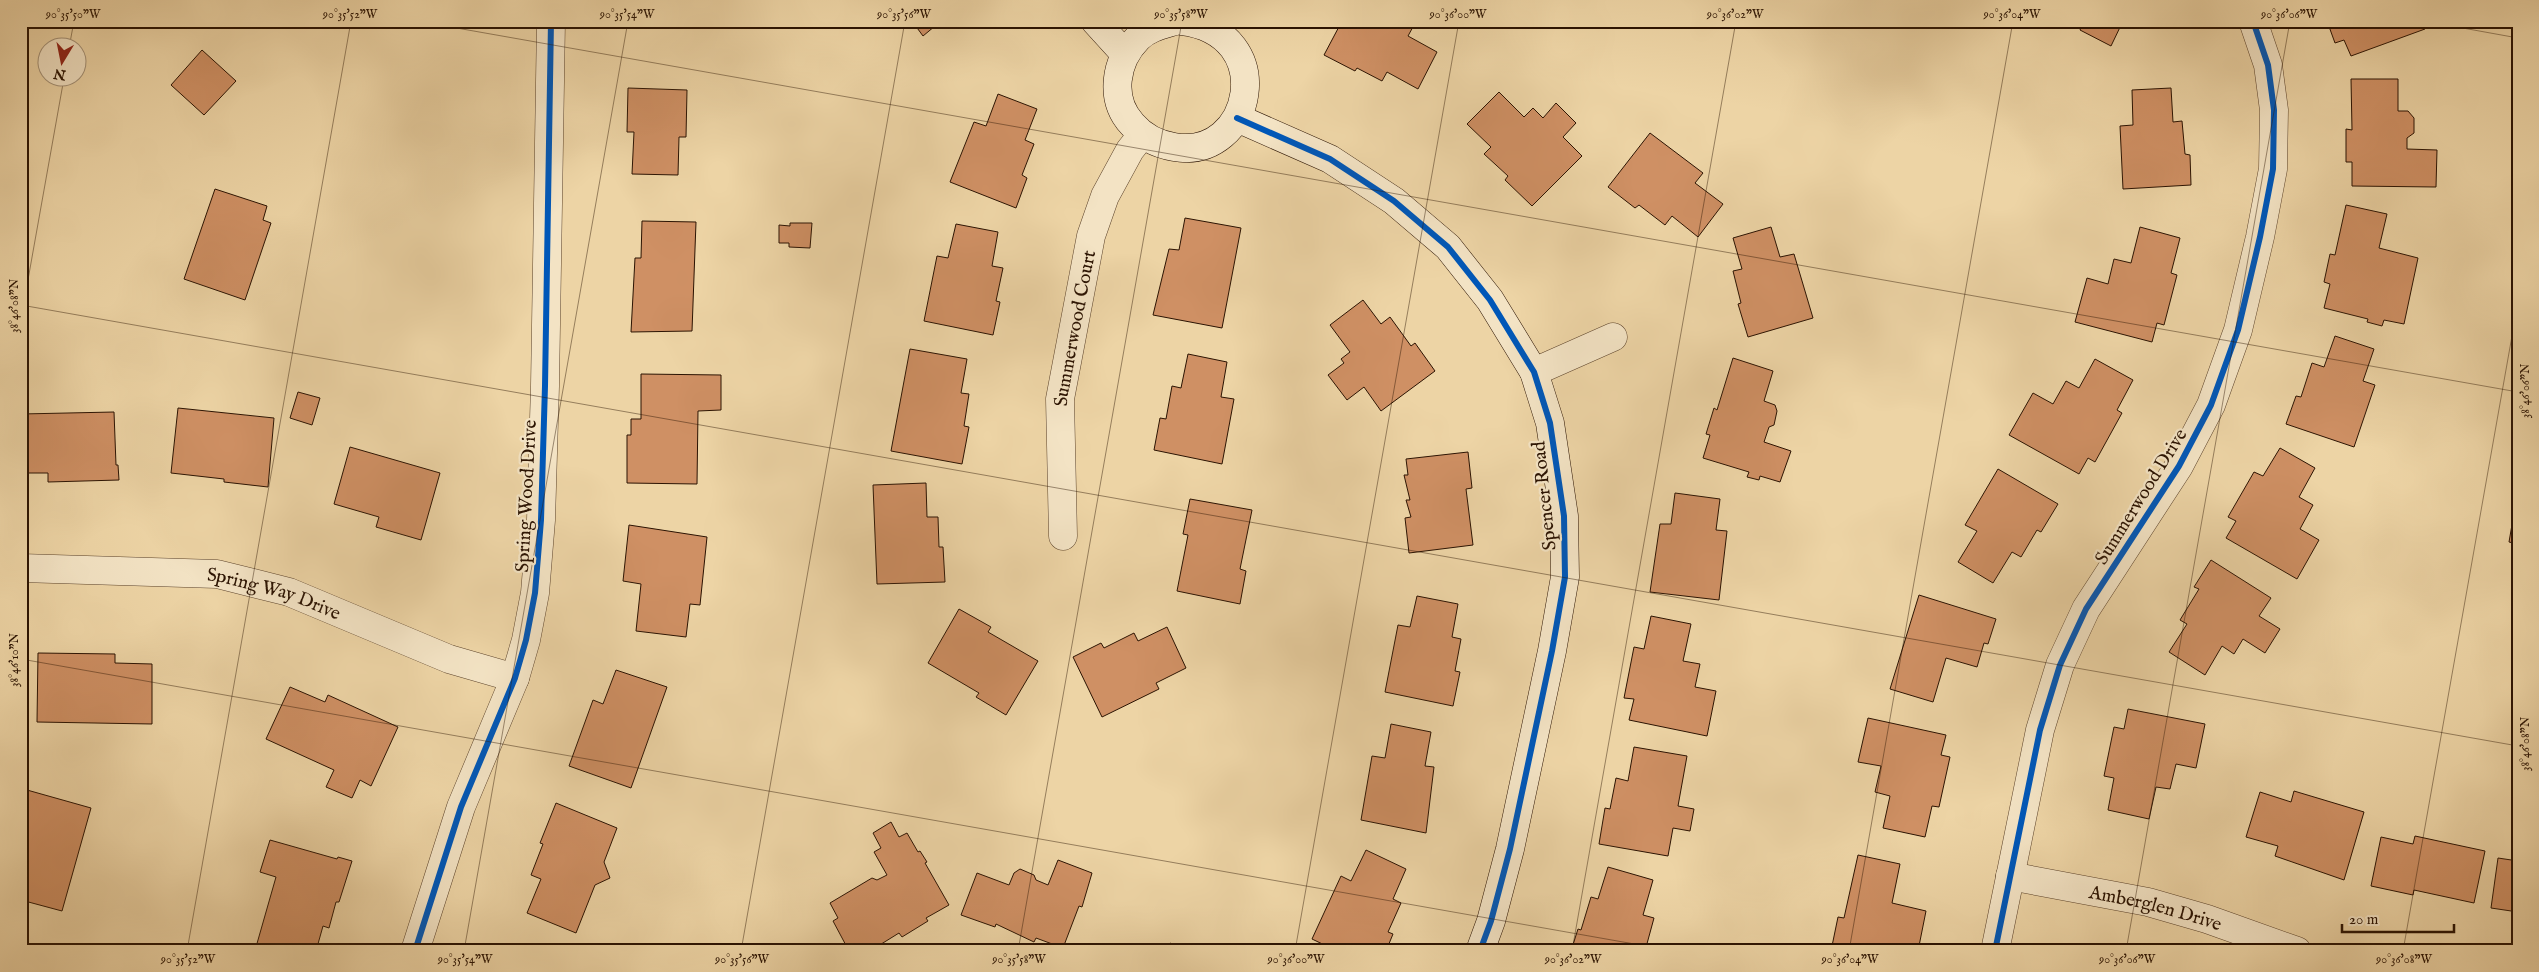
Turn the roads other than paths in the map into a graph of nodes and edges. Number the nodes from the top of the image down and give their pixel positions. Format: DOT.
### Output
graph roads {
  1 [pos="551,21"];
  2 [pos="1095,21"];
  3 [pos="1175,21"];
  4 [pos="1182,21"];
  5 [pos="2253,21"];
  6 [pos="1223,27"];
  7 [pos="1125,54"];
  8 [pos="1237,118"];
  9 [pos="1142,135"];
  10 [pos="1613,337"];
  11 [pos="1534,372"];
  12 [pos="1062,536"];
  13 [pos="21,568"];
  14 [pos="515,678"];
  15 [pos="2010,876"];
  16 [pos="415,951"];
  17 [pos="1480,951"];
  18 [pos="1995,951"];
  19 [pos="2296,951"];
  1 -- 14 [label="street, Spring Wood Drive"];
  2 -- 7 [label="street"];
  3 -- 7 [label="street"];
  4 -- 6 [label="street"];
  5 -- 15 [label="street, Summerwood Drive"];
  6 -- 8 [label="street"];
  7 -- 9 [label="street"];
  8 -- 9 [label="street"];
  8 -- 11 [label="street, Spencer Road"];
  9 -- 12 [label="street, Summerwood Court"];
  10 -- 11 [label="street"];
  11 -- 17 [label="street, Spencer Road"];
  13 -- 14 [label="street, Spring Way Drive"];
  14 -- 16 [label="street, Spring Wood Drive"];
  15 -- 18 [label="street, Summerwood Drive"];
  15 -- 19 [label="street, Amberglen Drive"];
}
